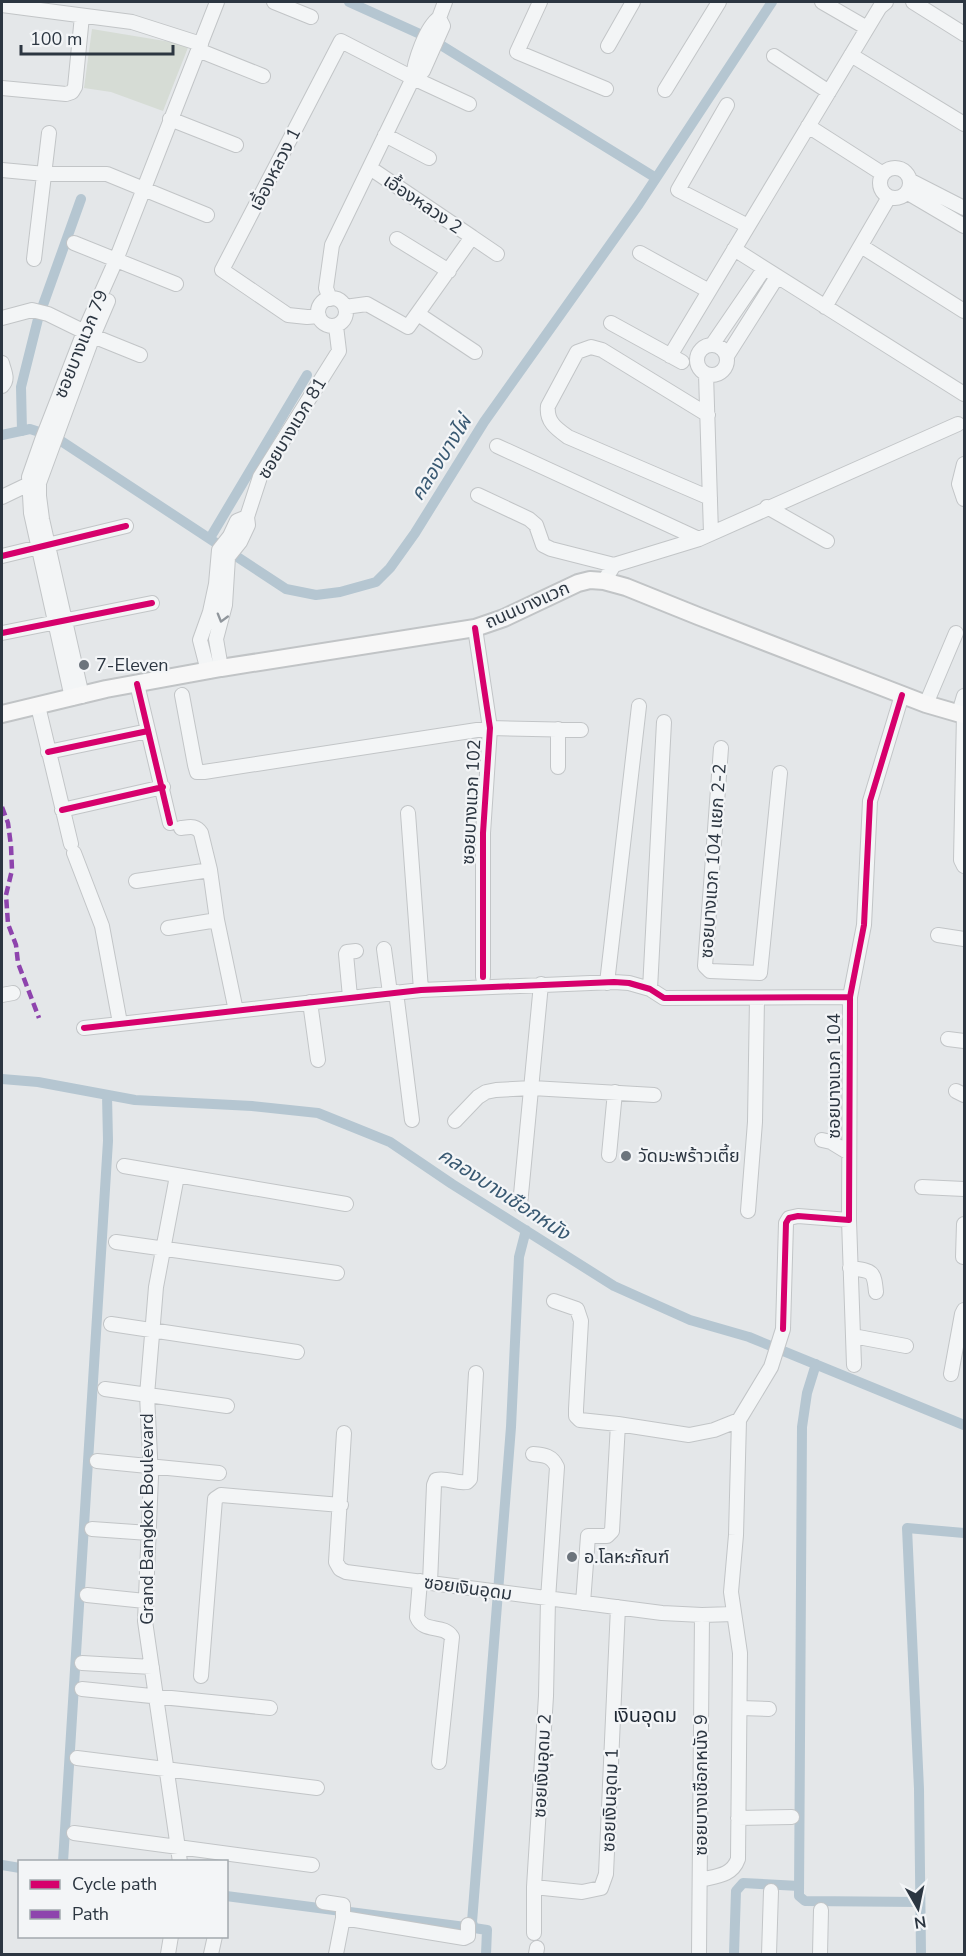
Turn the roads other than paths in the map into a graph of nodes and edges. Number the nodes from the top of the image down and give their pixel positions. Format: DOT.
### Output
graph roads {
  1 [pos="217,2"];
  2 [pos="226,2"];
  3 [pos="274,2"];
  4 [pos="445,2"];
  5 [pos="540,2"];
  6 [pos="633,2"];
  7 [pos="716,2"];
  8 [pos="822,2"];
  9 [pos="886,2"];
  10 [pos="913,2"];
  11 [pos="2,5"];
  12 [pos="82,16"];
  13 [pos="311,17"];
  14 [pos="867,28"];
  15 [pos="964,33"];
  16 [pos="608,46"];
  17 [pos="202,49"];
  18 [pos="851,55"];
  19 [pos="774,56"];
  20 [pos="416,72"];
  21 [pos="263,76"];
  22 [pos="2,88"];
  23 [pos="606,89"];
  24 [pos="665,90"];
  25 [pos="829,92"];
  26 [pos="469,104"];
  27 [pos="727,105"];
  28 [pos="174,121"];
  29 [pos="964,124"];
  30 [pos="808,126"];
  31 [pos="49,133"];
  32 [pos="385,135"];
  33 [pos="236,145"];
  34 [pos="429,158"];
  35 [pos="370,168"];
  36 [pos="2,170"];
  37 [pos="45,174"];
  38 [pos="883,174"];
  39 [pos="909,187"];
  40 [pos="147,190"];
  41 [pos="889,197"];
  42 [pos="964,208"];
  43 [pos="207,215"];
  44 [pos="748,226"];
  45 [pos="964,226"];
  46 [pos="472,237"];
  47 [pos="397,239"];
  48 [pos="74,243"];
  49 [pos="861,246"];
  50 [pos="734,249"];
  51 [pos="639,253"];
  52 [pos="497,254"];
  53 [pos="34,259"];
  54 [pos="120,262"];
  55 [pos="764,269"];
  56 [pos="449,271"];
  57 [pos="777,277"];
  58 [pos="176,284"];
  59 [pos="709,291"];
  60 [pos="330,299"];
  61 [pos="345,307"];
  62 [pos="825,307"];
  63 [pos="964,311"];
  64 [pos="418,314"];
  65 [pos="319,316"];
  66 [pos="2,318"];
  67 [pos="611,323"];
  68 [pos="336,326"];
  69 [pos="89,334"];
  70 [pos="712,345"];
  71 [pos="475,352"];
  72 [pos="140,355"];
  73 [pos="727,356"];
  74 [pos="2,363"];
  75 [pos="706,374"];
  76 [pos="2,386"];
  77 [pos="964,394"];
  78 [pos="708,415"];
  79 [pos="958,424"];
  80 [pos="48,442"];
  81 [pos="497,446"];
  82 [pos="964,464"];
  83 [pos="29,484"];
  84 [pos="478,495"];
  85 [pos="2,497"];
  86 [pos="710,498"];
  87 [pos="964,499"];
  88 [pos="767,507"];
  89 [pos="247,517"];
  90 [pos="126,526"];
  91 [pos="705,536"];
  92 [pos="827,541"];
  93 [pos="43,546"];
  94 [pos="2,556"];
  95 [pos="614,565"];
  96 [pos="604,581"];
  97 [pos="152,603"];
  98 [pos="59,621"];
  99 [pos="475,628"];
  100 [pos="2,633"];
  101 [pos="956,633"];
  102 [pos="214,669"];
  103 [pos="137,684"];
  104 [pos="182,695"];
  105 [pos="902,695"];
  106 [pos="964,696"];
  107 [pos="77,697"];
  108 [pos="926,704"];
  109 [pos="38,706"];
  110 [pos="639,706"];
  111 [pos="2,714"];
  112 [pos="963,714"];
  113 [pos="664,722"];
  114 [pos="490,728"];
  115 [pos="558,729"];
  116 [pos="581,730"];
  117 [pos="148,731"];
  118 [pos="721,748"];
  119 [pos="48,752"];
  120 [pos="558,766"];
  121 [pos="780,773"];
  122 [pos="163,787"];
  123 [pos="62,810"];
  124 [pos="408,813"];
  125 [pos="964,866"];
  126 [pos="210,870"];
  127 [pos="136,881"];
  128 [pos="218,920"];
  129 [pos="168,927"];
  130 [pos="938,935"];
  131 [pos="964,939"];
  132 [pos="384,949"];
  133 [pos="356,951"];
  134 [pos="746,973"];
  135 [pos="483,977"];
  136 [pos="607,983"];
  137 [pos="541,984"];
  138 [pos="651,989"];
  139 [pos="421,990"];
  140 [pos="393,992"];
  141 [pos="350,997"];
  142 [pos="850,997"];
  143 [pos="752,998"];
  144 [pos="310,1002"];
  145 [pos="236,1011"];
  146 [pos="120,1023"];
  147 [pos="84,1028"];
  148 [pos="948,1039"];
  149 [pos="964,1041"];
  150 [pos="318,1060"];
  151 [pos="532,1088"];
  152 [pos="615,1092"];
  153 [pos="654,1095"];
  154 [pos="412,1120"];
  155 [pos="455,1121"];
  156 [pos="822,1140"];
  157 [pos="849,1153"];
  158 [pos="609,1155"];
  159 [pos="124,1166"];
  160 [pos="177,1176"];
  161 [pos="922,1187"];
  162 [pos="964,1189"];
  163 [pos="346,1204"];
  164 [pos="520,1205"];
  165 [pos="748,1211"];
  166 [pos="849,1220"];
  167 [pos="964,1224"];
  168 [pos="116,1242"];
  169 [pos="163,1249"];
  170 [pos="963,1257"];
  171 [pos="850,1268"];
  172 [pos="337,1273"];
  173 [pos="876,1292"];
  174 [pos="554,1301"];
  175 [pos="964,1310"];
  176 [pos="111,1324"];
  177 [pos="153,1330"];
  178 [pos="853,1336"];
  179 [pos="906,1346"];
  180 [pos="297,1352"];
  181 [pos="854,1365"];
  182 [pos="476,1373"];
  183 [pos="951,1374"];
  184 [pos="105,1389"];
  185 [pos="147,1395"];
  186 [pos="227,1406"];
  187 [pos="739,1420"];
  188 [pos="618,1424"];
  189 [pos="344,1433"];
  190 [pos="533,1454"];
  191 [pos="97,1461"];
  192 [pos="151,1466"];
  193 [pos="219,1473"];
  194 [pos="340,1505"];
  195 [pos="92,1529"];
  196 [pos="149,1533"];
  197 [pos="425,1582"];
  198 [pos="87,1595"];
  199 [pos="548,1599"];
  200 [pos="146,1600"];
  201 [pos="583,1603"];
  202 [pos="618,1607"];
  203 [pos="734,1614"];
  204 [pos="702,1615"];
  205 [pos="82,1663"];
  206 [pos="152,1668"];
  207 [pos="201,1676"];
  208 [pos="82,1689"];
  209 [pos="156,1697"];
  210 [pos="270,1708"];
  211 [pos="740,1708"];
  212 [pos="769,1709"];
  213 [pos="77,1758"];
  214 [pos="439,1762"];
  215 [pos="167,1769"];
  216 [pos="316,1788"];
  217 [pos="792,1817"];
  218 [pos="738,1818"];
  219 [pos="74,1833"];
  220 [pos="178,1847"];
  221 [pos="180,1860"];
  222 [pos="312,1865"];
  223 [pos="700,1880"];
  224 [pos="534,1887"];
  225 [pos="771,1891"];
  226 [pos="323,1902"];
  227 [pos="821,1910"];
  228 [pos="343,1914"];
  229 [pos="468,1931"];
  230 [pos="534,1933"];
  231 [pos="171,1938"];
  232 [pos="215,1938"];
  233 [pos="168,1954"];
  234 [pos="212,1954"];
  235 [pos="336,1954"];
  236 [pos="699,1954"];
  237 [pos="769,1954"];
  238 [pos="820,1954"];
  1 -- 17 [label="street, ซอยบางแวก 79"];
  2 -- 17 [label="street, ซอยบางแวก 79"];
  3 -- 13 [label="street"];
  4 -- 20 [label="street"];
  5 -- 23 [label="street"];
  6 -- 16 [label="street"];
  7 -- 24 [label="street"];
  8 -- 14 [label="street"];
  9 -- 14 [label="street"];
  10 -- 15 [label="street"];
  11 -- 12 [label="street"];
  12 -- 17 [label="street"];
  12 -- 22 [label="street"];
  14 -- 18 [label="street"];
  17 -- 21 [label="street"];
  17 -- 28 [label="street, ซอยบางแวก 79"];
  18 -- 25 [label="street"];
  18 -- 29 [label="street"];
  19 -- 25 [label="street"];
  20 -- 26 [label="street"];
  20 -- 32 [label="street"];
  20 -- 65 [label="street, เอิ้องหลวง 1"];
  25 -- 30 [label="street"];
  27 -- 44 [label="street"];
  28 -- 33 [label="street"];
  28 -- 40 [label="street, ซอยบางแวก 79"];
  30 -- 38 [label="street"];
  30 -- 44 [label="street"];
  31 -- 37 [label="street"];
  32 -- 34 [label="street"];
  32 -- 35 [label="street"];
  35 -- 46 [label="street, เอื้องหลวง 2"];
  35 -- 60 [label="street"];
  36 -- 37 [label="street"];
  37 -- 40 [label="street"];
  37 -- 53 [label="street"];
  38 -- 39 [label="street"];
  38 -- 41 [label="street"];
  39 -- 41 [label="street"];
  39 -- 42 [label="street"];
  39 -- 45 [label="street"];
  40 -- 43 [label="street"];
  40 -- 54 [label="street, ซอยบางแวก 79"];
  41 -- 49 [label="street"];
  44 -- 50 [label="street"];
  46 -- 52 [label="street"];
  46 -- 56 [label="street, เอื้องหลวง 2"];
  47 -- 56 [label="street"];
  48 -- 54 [label="street"];
  49 -- 62 [label="street"];
  49 -- 63 [label="street"];
  50 -- 55 [label="street"];
  50 -- 59 [label="street"];
  51 -- 59 [label="street"];
  54 -- 58 [label="street"];
  54 -- 69 [label="street, ซอยบางแวก 79"];
  55 -- 57 [label="street"];
  55 -- 70 [label="street"];
  56 -- 64 [label="street, เอื้องหลวง 2"];
  57 -- 62 [label="street"];
  57 -- 73 [label="street"];
  59 -- 67 [label="street"];
  60 -- 61 [label="street"];
  60 -- 65 [label="street"];
  61 -- 64 [label="street"];
  61 -- 68 [label="street"];
  62 -- 77 [label="street"];
  64 -- 71 [label="street"];
  65 -- 68 [label="street"];
  66 -- 69 [label="street"];
  68 -- 89 [label="street, ซอยบางแวก 81"];
  69 -- 72 [label="street"];
  69 -- 80 [label="street, ซอยบางแวก 79"];
  70 -- 73 [label="street"];
  70 -- 75 [label="street"];
  73 -- 75 [label="street"];
  74 -- 76 [label="street"];
  75 -- 78 [label="street"];
  78 -- 86 [label="street"];
  78 -- 86 [label="street"];
  79 -- 88 [label="street"];
  80 -- 83 [label="street, ซอยบางแวก 79"];
  80 -- 93 [label="street, ซอยบางแวก 79"];
  81 -- 91 [label="street"];
  82 -- 87 [label="street"];
  83 -- 85 [label="street"];
  83 -- 93 [label="street, ซอยบางแวก 79"];
  84 -- 95 [label="street"];
  86 -- 91 [label="street"];
  88 -- 91 [label="street"];
  88 -- 92 [label="street"];
  89 -- 102 [label="street, ซอยบางแวก 81, one-way"];
  89 -- 102 [label="street"];
  90 -- 93 [label="street"];
  91 -- 95 [label="street"];
  93 -- 94 [label="street"];
  93 -- 98 [label="street, ซอยบางแวก 79"];
  95 -- 96 [label="street"];
  96 -- 99 [label="main road, ถนนบางแวก"];
  96 -- 105 [label="main road, ถนนบางแวก"];
  97 -- 98 [label="street"];
  98 -- 100 [label="street"];
  98 -- 107 [label="street, ซอยบางแวก 79"];
  99 -- 102 [label="main road, ถนนบางแวก"];
  99 -- 114 [label="street, ซอยบางแวก 102"];
  101 -- 108 [label="street"];
  102 -- 103 [label="main road, ถนนบางแวก"];
  103 -- 107 [label="main road, ถนนบางแวก"];
  103 -- 117 [label="street"];
  104 -- 114 [label="street"];
  105 -- 108 [label="main road, ถนนบางแวก"];
  105 -- 142 [label="street, ซอยบางแวก 104"];
  106 -- 112 [label="street"];
  107 -- 109 [label="main road, ถนนบางแวก"];
  108 -- 112 [label="main road, ถนนบางแวก"];
  109 -- 111 [label="main road, ถนนบางแวก"];
  109 -- 119 [label="street"];
  110 -- 136 [label="street"];
  112 -- 125 [label="street"];
  113 -- 138 [label="street"];
  114 -- 115 [label="street"];
  114 -- 135 [label="street, ซอยบางแวก 102"];
  115 -- 116 [label="street"];
  115 -- 120 [label="street"];
  117 -- 119 [label="street"];
  117 -- 122 [label="street"];
  118 -- 134 [label="street, ซอยบางแวก 104 แยก 2-2"];
  119 -- 123 [label="street"];
  121 -- 134 [label="street"];
  122 -- 123 [label="street"];
  122 -- 126 [label="street"];
  123 -- 146 [label="street"];
  124 -- 139 [label="street"];
  126 -- 127 [label="street"];
  126 -- 128 [label="street"];
  128 -- 129 [label="street"];
  128 -- 145 [label="street"];
  130 -- 131 [label="street"];
  132 -- 140 [label="street"];
  133 -- 141 [label="street"];
  134 -- 143 [label="street"];
  136 -- 137 [label="street"];
  136 -- 138 [label="street"];
  137 -- 139 [label="street"];
  137 -- 151 [label="street"];
  138 -- 143 [label="street"];
  139 -- 140 [label="street"];
  140 -- 141 [label="street"];
  140 -- 154 [label="street"];
  141 -- 144 [label="street"];
  142 -- 143 [label="street"];
  142 -- 157 [label="street, ซอยบางแวก 104"];
  143 -- 165 [label="street"];
  144 -- 145 [label="street"];
  144 -- 150 [label="street"];
  145 -- 146 [label="street"];
  146 -- 147 [label="street"];
  148 -- 149 [label="street"];
  151 -- 152 [label="street"];
  151 -- 155 [label="street"];
  151 -- 164 [label="street"];
  152 -- 153 [label="street"];
  152 -- 158 [label="street"];
  156 -- 157 [label="street"];
  157 -- 166 [label="street, ซอยบางแวก 104"];
  159 -- 160 [label="street"];
  160 -- 163 [label="street"];
  160 -- 169 [label="street, Grand Bangkok Boulevard"];
  161 -- 162 [label="street"];
  166 -- 171 [label="street, ซอยบางแวก 104"];
  166 -- 187 [label="street"];
  167 -- 170 [label="street"];
  168 -- 169 [label="street"];
  169 -- 172 [label="street"];
  169 -- 177 [label="street, Grand Bangkok Boulevard"];
  171 -- 173 [label="street"];
  171 -- 178 [label="street, ซอยบางแวก 104"];
  174 -- 188 [label="street"];
  175 -- 183 [label="street"];
  176 -- 177 [label="street"];
  177 -- 180 [label="street"];
  177 -- 185 [label="street, Grand Bangkok Boulevard"];
  178 -- 179 [label="street"];
  178 -- 181 [label="street, ซอยบางแวก 104"];
  182 -- 197 [label="street"];
  184 -- 185 [label="street"];
  185 -- 186 [label="street"];
  185 -- 192 [label="street, Grand Bangkok Boulevard"];
  187 -- 188 [label="street"];
  187 -- 203 [label="street"];
  188 -- 201 [label="street"];
  189 -- 194 [label="street, ซอยเงินอุดม"];
  190 -- 199 [label="street, ซอยเงินอุดม 2"];
  191 -- 192 [label="street"];
  192 -- 193 [label="street"];
  192 -- 196 [label="street, Grand Bangkok Boulevard"];
  194 -- 197 [label="street, ซอยเงินอุดม"];
  194 -- 207 [label="street"];
  195 -- 196 [label="street"];
  196 -- 200 [label="street, Grand Bangkok Boulevard"];
  197 -- 199 [label="street, ซอยเงินอุดม"];
  197 -- 214 [label="street"];
  198 -- 200 [label="street"];
  199 -- 201 [label="street, ซอยเงินอุดม"];
  199 -- 224 [label="street, ซอยเงินอุดม 2"];
  200 -- 206 [label="street, Grand Bangkok Boulevard"];
  201 -- 202 [label="street, ซอยเงินอุดม"];
  202 -- 204 [label="street, ซอยเงินอุดม"];
  202 -- 224 [label="street, ซอยเงินอุดม 1"];
  203 -- 204 [label="street, ซอยเงินอุดม"];
  203 -- 211 [label="street"];
  204 -- 223 [label="street, ซอยบางเชือกหนัง 9"];
  205 -- 206 [label="street"];
  206 -- 209 [label="street, Grand Bangkok Boulevard"];
  208 -- 209 [label="street"];
  209 -- 210 [label="street"];
  209 -- 215 [label="street, Grand Bangkok Boulevard"];
  211 -- 212 [label="street"];
  211 -- 218 [label="street"];
  213 -- 215 [label="street"];
  215 -- 216 [label="street"];
  215 -- 220 [label="street, Grand Bangkok Boulevard"];
  217 -- 218 [label="street"];
  218 -- 223 [label="street"];
  219 -- 220 [label="street"];
  220 -- 221 [label="street, Grand Bangkok Boulevard"];
  220 -- 222 [label="street"];
  223 -- 236 [label="street, ซอยบางเชือกหนัง 9"];
  224 -- 230 [label="street, ซอยเงินอุดม 2"];
  225 -- 237 [label="street"];
  226 -- 228 [label="street"];
  227 -- 238 [label="street"];
  228 -- 229 [label="street"];
  228 -- 235 [label="street"];
  231 -- 233 [label="street"];
  232 -- 234 [label="street"];
}
